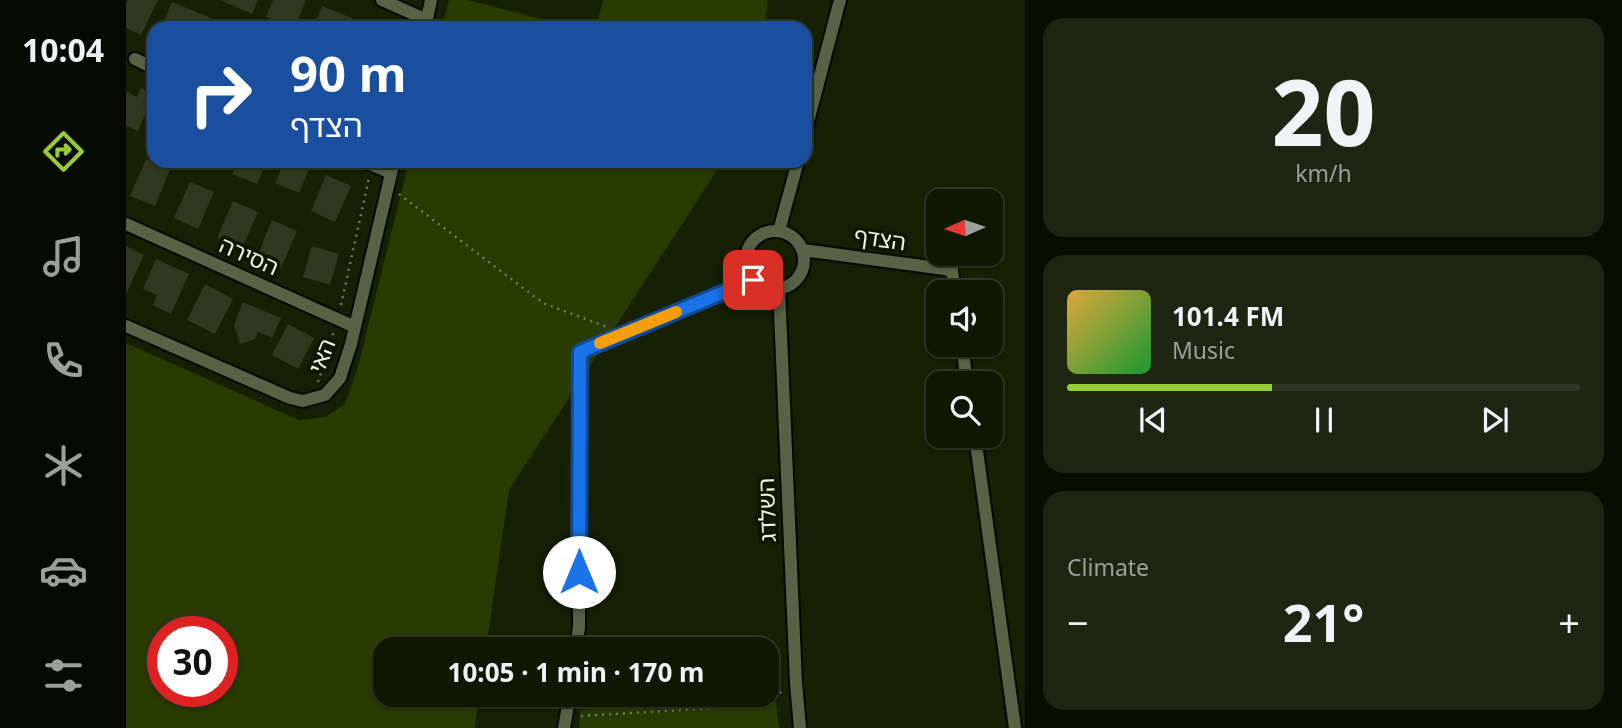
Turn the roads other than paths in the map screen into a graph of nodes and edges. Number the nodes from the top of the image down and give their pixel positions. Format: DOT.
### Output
graph roads {
  1 [pos="382,0"];
  2 [pos="432,0"];
  3 [pos="839,0"];
  4 [pos="420,21"];
  5 [pos="427,21"];
  6 [pos="135,59"];
  7 [pos="147,65"];
  8 [pos="812,106"];
  9 [pos="796,168"];
  10 [pos="391,173"];
  11 [pos="126,224"];
  12 [pos="779,231"];
  13 [pos="803,250"];
  14 [pos="753,280"];
  15 [pos="953,280"];
  16 [pos="779,289"];
  17 [pos="126,326"];
  18 [pos="355,327"];
  19 [pos="977,448"];
  20 [pos="578,637"];
  21 [pos="800,728"];
  22 [pos="1015,728"];
  1 -- 4 [label="street"];
  2 -- 5 [label="street"];
  3 -- 8 [label="street"];
  6 -- 7 [label="street"];
  9 -- 12 [label="street"];
  10 -- 18 [label="street, האי"];
  11 -- 18 [label="street, הסירה"];
  12 -- 13 [label="street"];
  12 -- 14 [label="street"];
  13 -- 15 [label="street, הצדף"];
  13 -- 16 [label="street"];
  14 -- 16 [label="street"];
  14 -- 20 [label="street"];
  16 -- 21 [label="street, השלדג"];
  17 -- 18 [label="street, האי"];
  19 -- 22 [label="street"];
}
